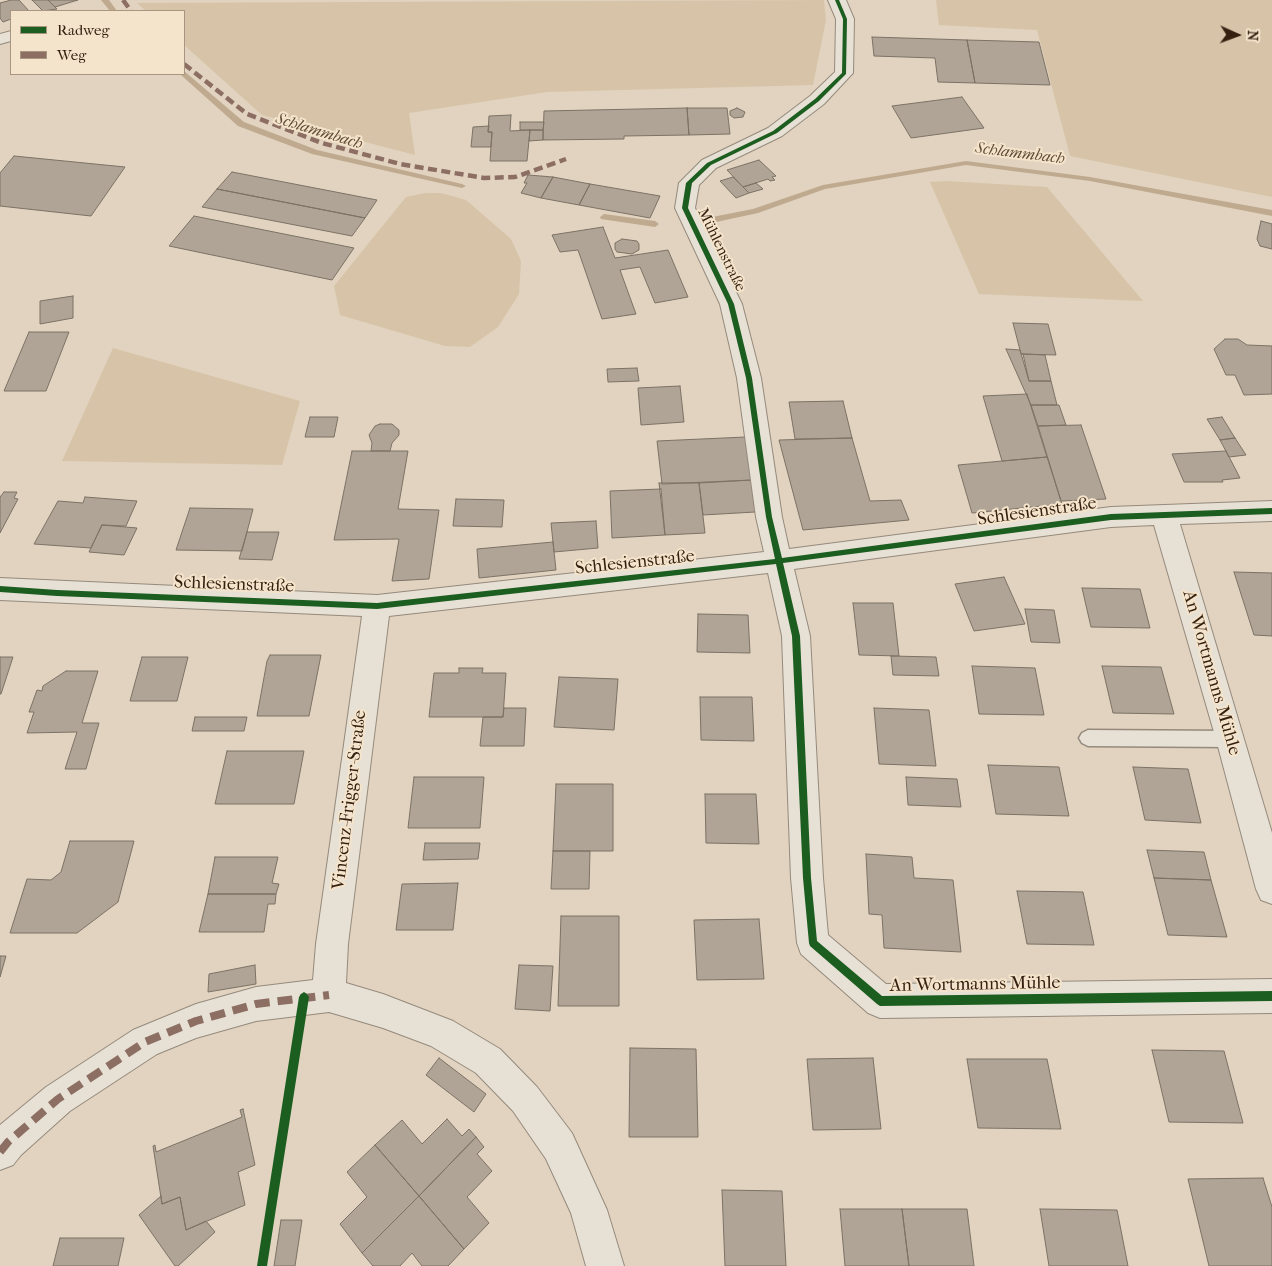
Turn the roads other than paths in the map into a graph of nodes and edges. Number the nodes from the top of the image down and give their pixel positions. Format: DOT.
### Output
graph roads {
  1 [pos="837,0"];
  2 [pos="1272,511"];
  3 [pos="1164,515"];
  4 [pos="780,562"];
  5 [pos="0,589"];
  6 [pos="377,606"];
  7 [pos="1088,738"];
  8 [pos="1231,738"];
  9 [pos="1272,889"];
  10 [pos="329,995"];
  11 [pos="1272,996"];
  12 [pos="0,1152"];
  13 [pos="605,1266"];
  1 -- 4 [label="street, Mühlenstraße"];
  2 -- 3 [label="street, Schlesienstraße"];
  3 -- 4 [label="street, Schlesienstraße"];
  3 -- 8 [label="street, An Wortmanns Mühle"];
  4 -- 6 [label="street, Schlesienstraße"];
  4 -- 11 [label="street, An Wortmanns Mühle"];
  5 -- 6 [label="street, Schlesienstraße"];
  6 -- 10 [label="street, Vincenz-Frigger-Straße"];
  7 -- 8 [label="lane"];
  8 -- 9 [label="street, An Wortmanns Mühle"];
  10 -- 12 [label="street"];
  10 -- 13 [label="street"];
}
